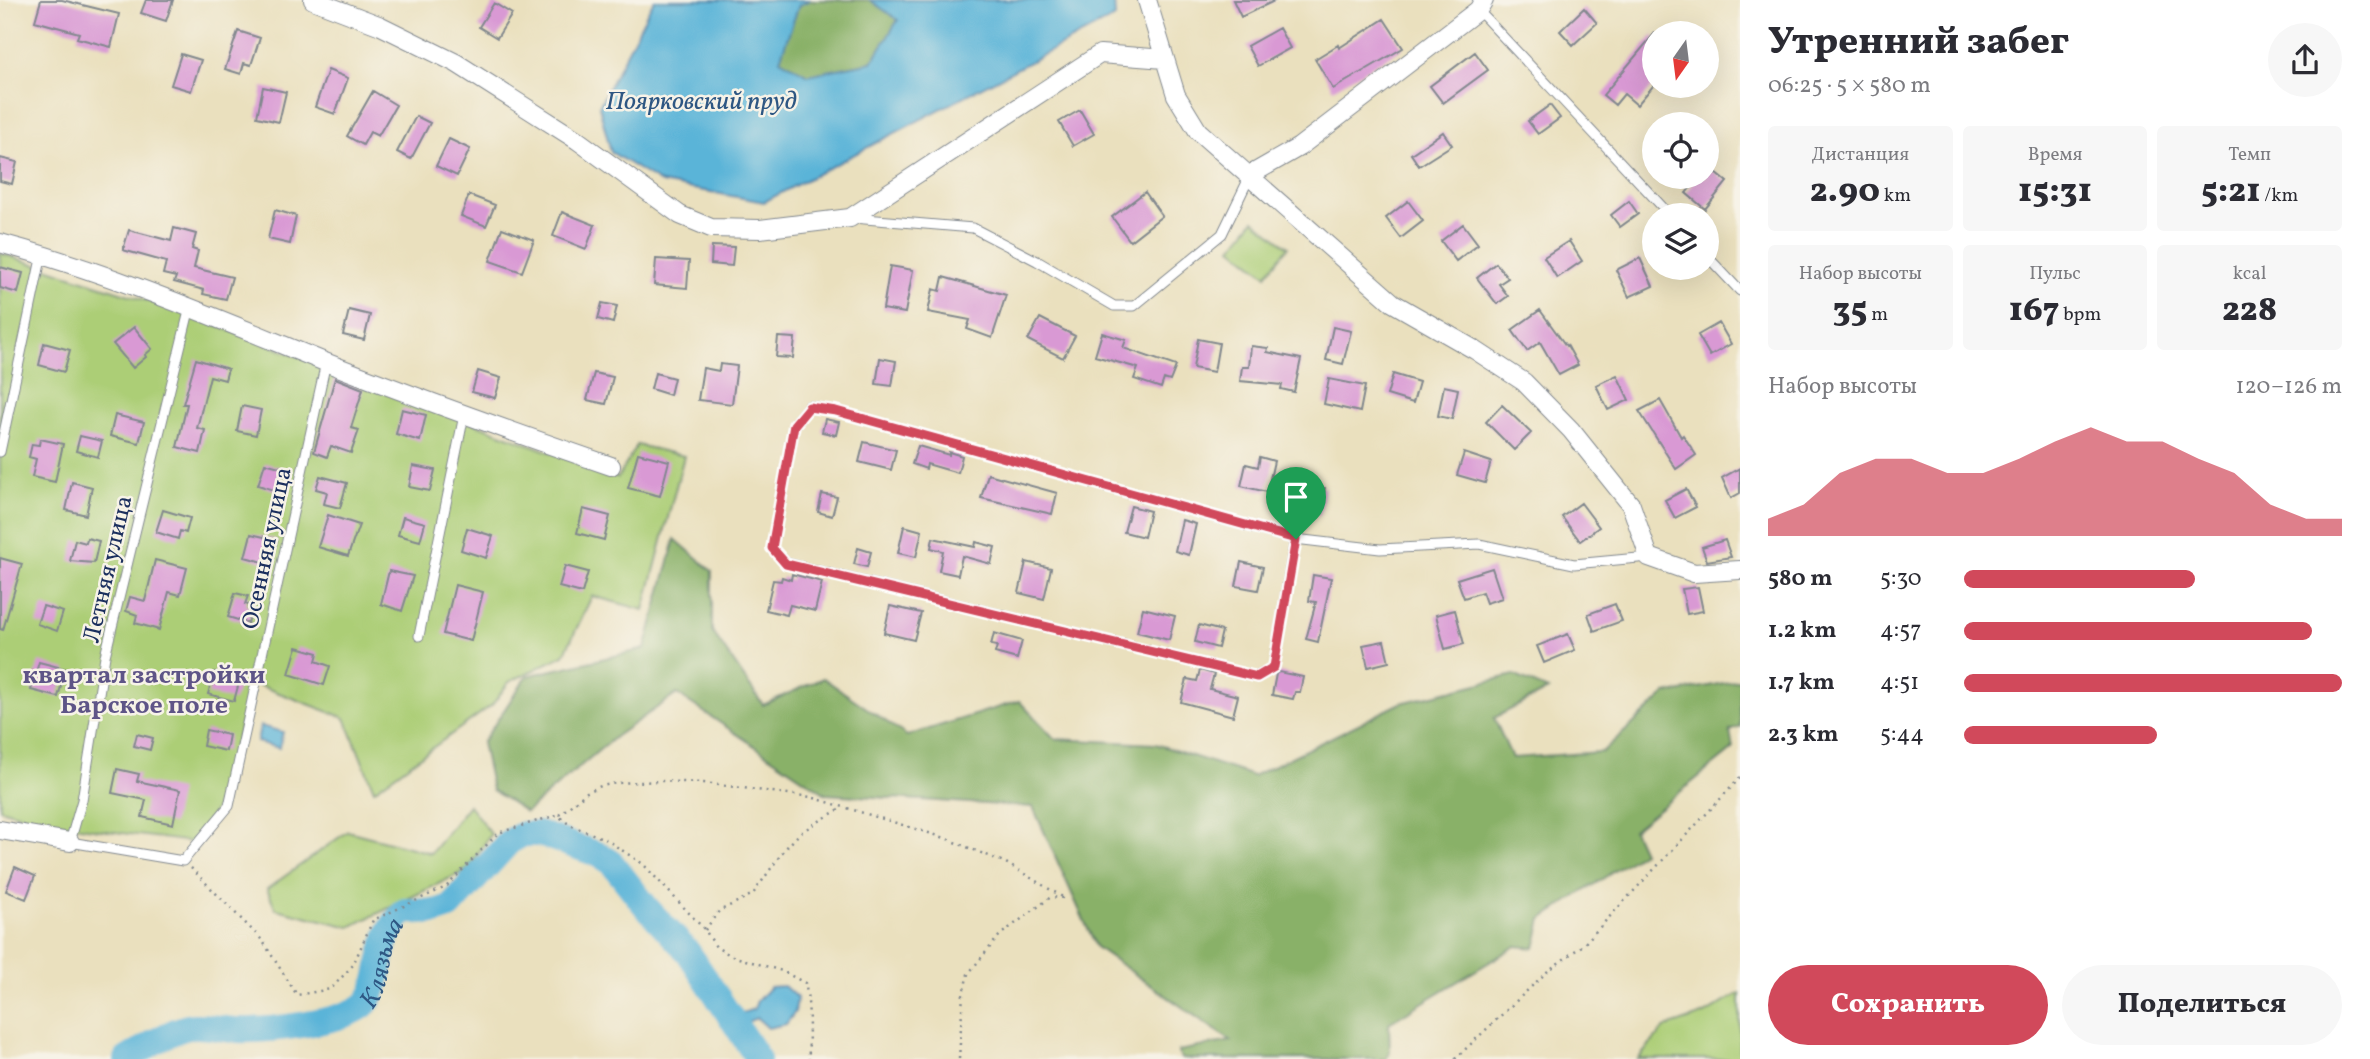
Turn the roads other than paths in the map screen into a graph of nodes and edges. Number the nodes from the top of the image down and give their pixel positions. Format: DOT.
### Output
graph roads {
  1 [pos="313,0"];
  2 [pos="1147,0"];
  3 [pos="1481,5"];
  4 [pos="1165,58"];
  5 [pos="1250,175"];
  6 [pos="1659,203"];
  7 [pos="850,218"];
  8 [pos="0,243"];
  9 [pos="42,254"];
  10 [pos="1719,269"];
  11 [pos="1740,291"];
  12 [pos="190,307"];
  13 [pos="326,362"];
  14 [pos="464,415"];
  15 [pos="0,452"];
  16 [pos="611,466"];
  17 [pos="1296,539"];
  18 [pos="1649,558"];
  19 [pos="1740,570"];
  20 [pos="419,636"];
  21 [pos="0,830"];
  22 [pos="70,842"];
  1 -- 7 [label="street"];
  2 -- 4 [label="street"];
  3 -- 5 [label="street"];
  3 -- 6 [label="lane"];
  4 -- 5 [label="street"];
  4 -- 7 [label="street"];
  5 -- 7 [label="lane"];
  5 -- 18 [label="street"];
  8 -- 9 [label="street"];
  9 -- 12 [label="street"];
  9 -- 15 [label="lane"];
  10 -- 11 [label="lane"];
  12 -- 13 [label="street"];
  12 -- 22 [label="lane, Летняя улица"];
  13 -- 14 [label="street"];
  13 -- 22 [label="lane, Осенняя улица"];
  14 -- 16 [label="street"];
  14 -- 20 [label="lane"];
  17 -- 17 [label="lane"];
  17 -- 18 [label="lane"];
  18 -- 19 [label="street"];
  21 -- 22 [label="street"];
}
